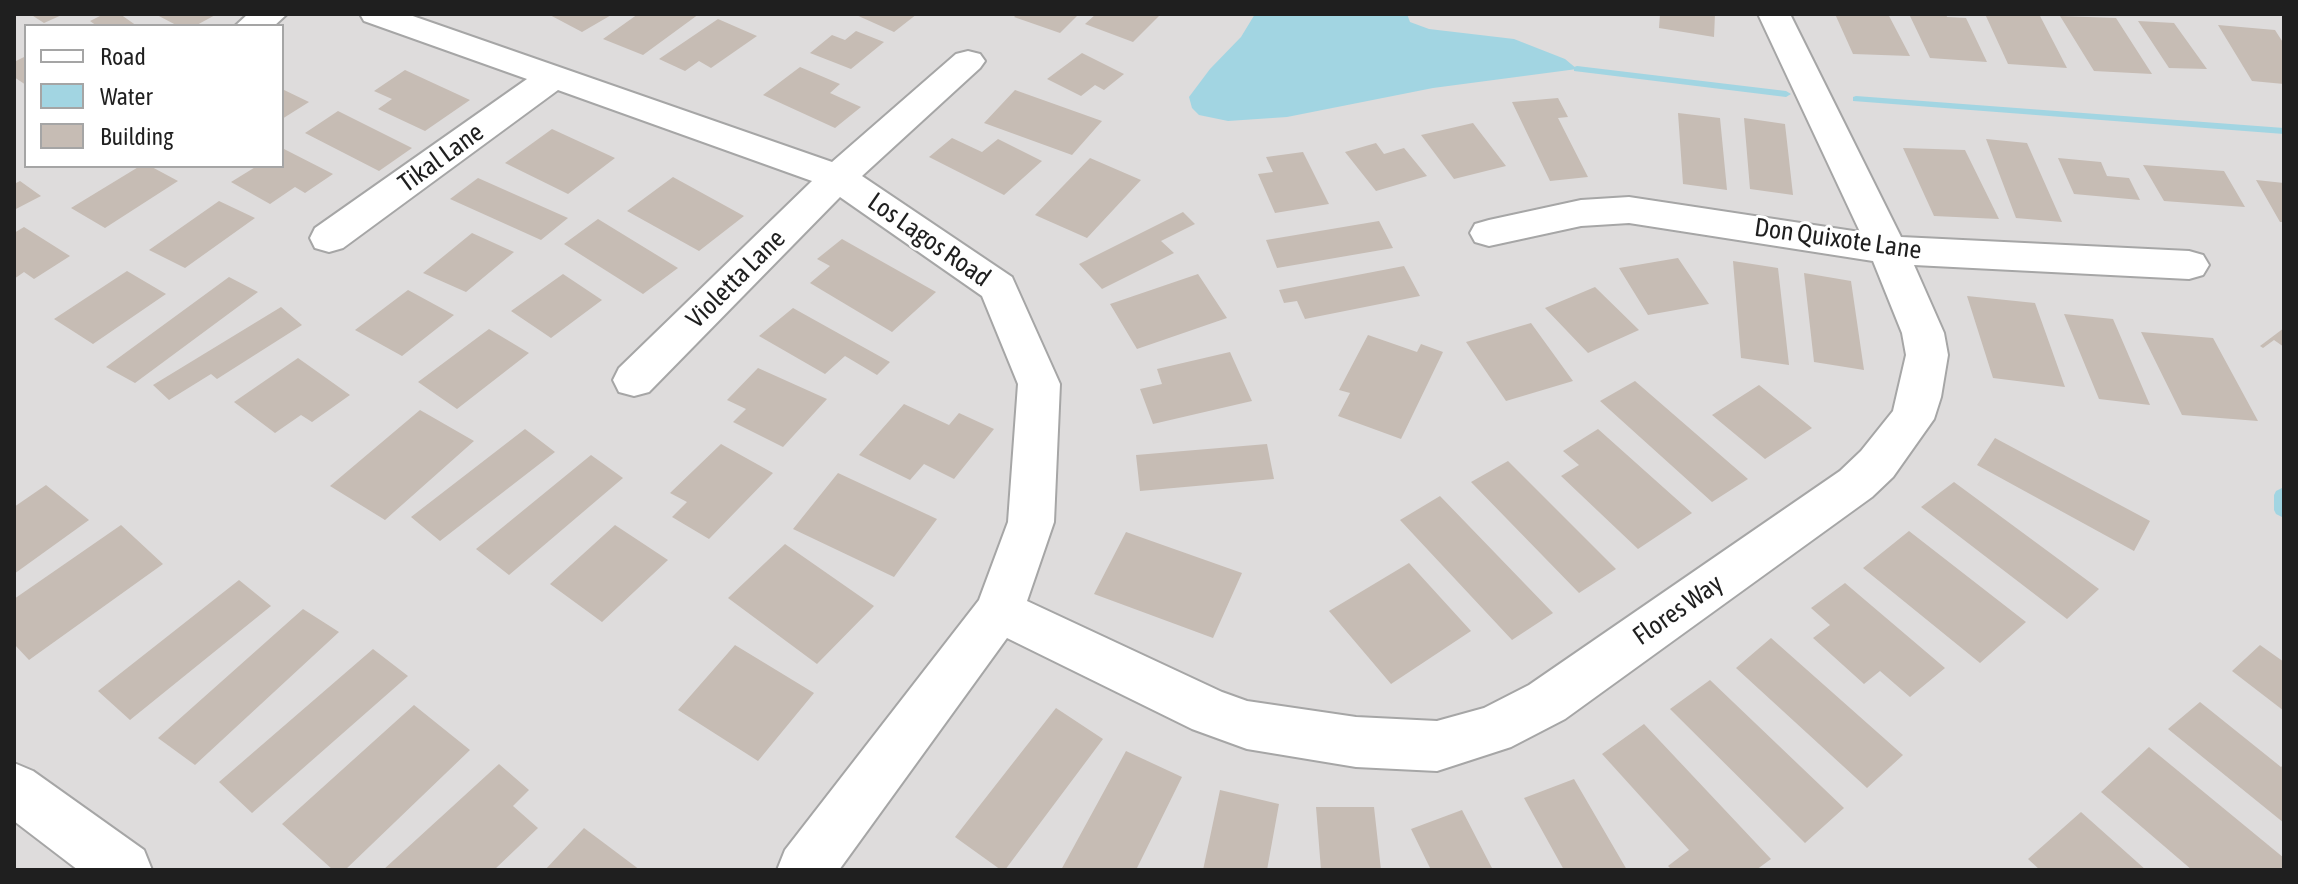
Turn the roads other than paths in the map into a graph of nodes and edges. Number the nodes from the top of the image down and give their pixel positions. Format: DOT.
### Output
graph roads {
  1 [pos="376,14"];
  2 [pos="1774,14"];
  3 [pos="968,61"];
  4 [pos="553,77"];
  5 [pos="838,177"];
  6 [pos="1489,233"];
  7 [pos="329,238"];
  8 [pos="1888,250"];
  9 [pos="2189,265"];
  10 [pos="634,380"];
  11 [pos="999,611"];
  12 [pos="14,789"];
  13 [pos="124,870"];
  14 [pos="805,870"];
  1 -- 4 [label="street, Los Lagos Road"];
  2 -- 8 [label="street, Flores Way"];
  3 -- 5 [label="street, Violetta Lane"];
  4 -- 5 [label="street, Los Lagos Road"];
  4 -- 7 [label="street, Tikal Lane"];
  5 -- 10 [label="street, Violetta Lane"];
  5 -- 11 [label="street, Los Lagos Road"];
  6 -- 8 [label="street, Don Quixote Lane"];
  8 -- 9 [label="street, Don Quixote Lane"];
  8 -- 11 [label="street, Flores Way"];
  11 -- 14 [label="street, Los Lagos Road"];
  12 -- 13 [label="street"];
}
